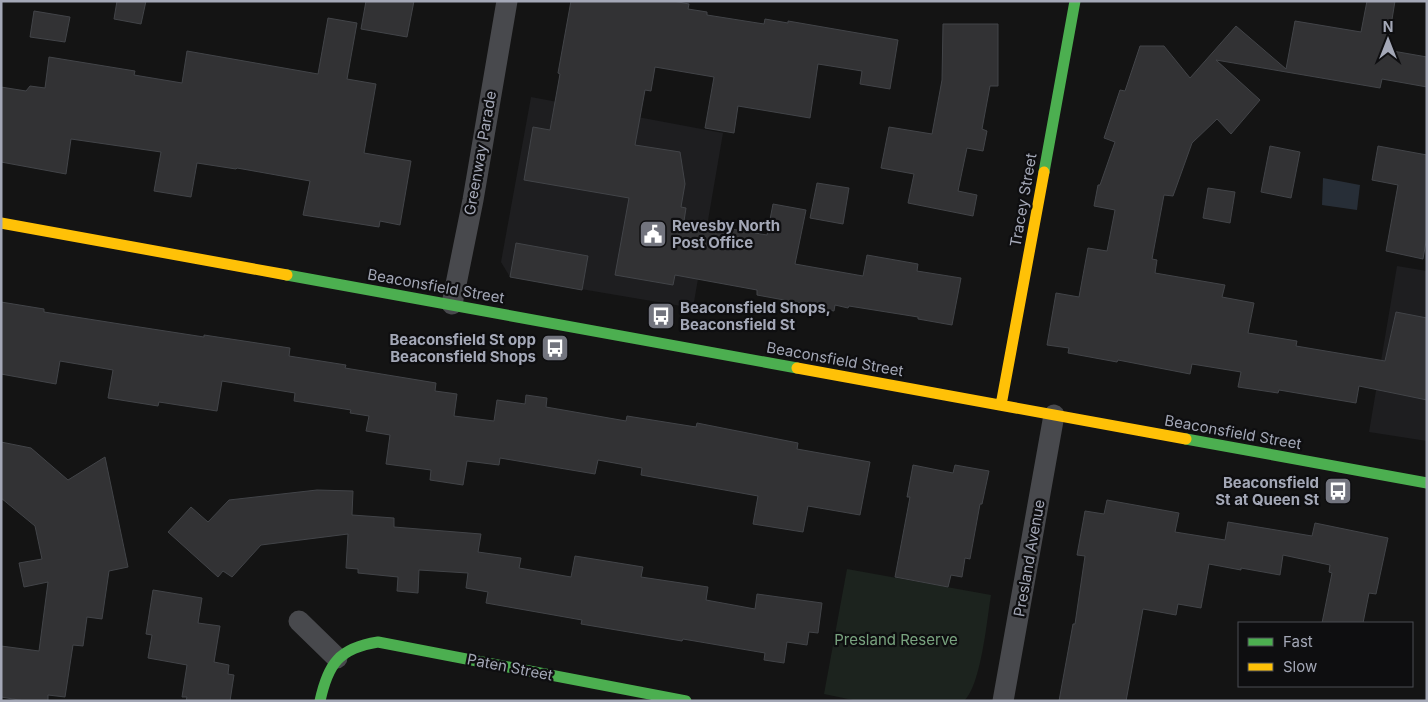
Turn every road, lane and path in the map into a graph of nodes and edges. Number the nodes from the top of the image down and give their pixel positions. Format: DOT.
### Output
graph roads {
  1 [pos="507,1"];
  2 [pos="1075,1"];
  3 [pos="1,223"];
  4 [pos="452,304"];
  5 [pos="1001,404"];
  6 [pos="1054,415"];
  7 [pos="1427,483"];
  8 [pos="299,621"];
  9 [pos="337,658"];
  10 [pos="667,699"];
  11 [pos="320,701"];
  12 [pos="686,701"];
  13 [pos="1003,701"];
  1 -- 4 [label="street, Greenway Parade"];
  2 -- 5 [label="main road, Tracey Street"];
  3 -- 4 [label="main road, Beaconsfield Street"];
  4 -- 5 [label="main road, Beaconsfield Street"];
  5 -- 6 [label="main road, Beaconsfield Street"];
  6 -- 7 [label="main road, Beaconsfield Street"];
  6 -- 13 [label="street, Presland Avenue"];
  8 -- 9 [label="street"];
  9 -- 10 [label="main road, Paten Street"];
  9 -- 11 [label="main road"];
  10 -- 12 [label="main road, Paten Street"];
}
